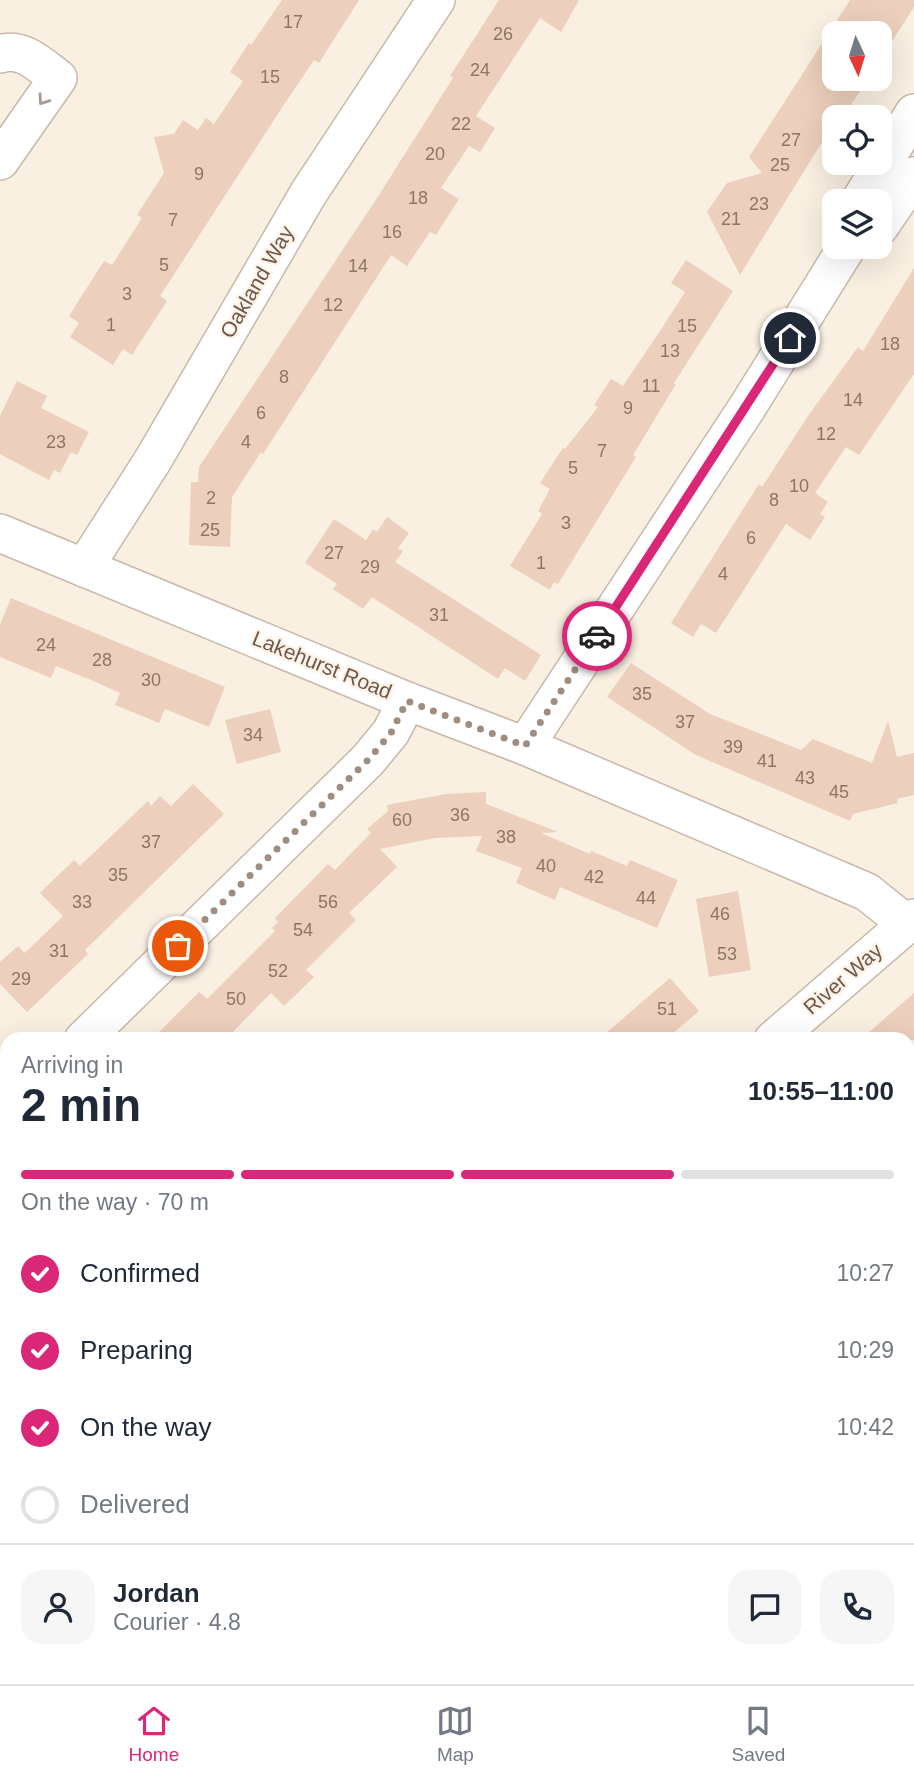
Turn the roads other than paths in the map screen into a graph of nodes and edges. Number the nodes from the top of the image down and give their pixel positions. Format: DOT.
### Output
graph roads {
  1 [pos="436,0"];
  2 [pos="0,54"];
  3 [pos="914,113"];
  4 [pos="0,161"];
  5 [pos="914,176"];
  6 [pos="867,189"];
  7 [pos="892,208"];
  8 [pos="840,259"];
  9 [pos="0,533"];
  10 [pos="84,568"];
  11 [pos="407,701"];
  12 [pos="525,746"];
  13 [pos="910,921"];
  14 [pos="91,1032"];
  15 [pos="782,1032"];
  1 -- 10 [label="street, Oakland Way"];
  2 -- 4 [label="street, one-way"];
  3 -- 6 [label="street"];
  5 -- 7 [label="street"];
  8 -- 12 [label="street"];
  9 -- 10 [label="street, Lakehurst Road"];
  10 -- 11 [label="street, Lakehurst Road"];
  11 -- 12 [label="street, Lakehurst Road"];
  11 -- 14 [label="street"];
  12 -- 13 [label="street, Lakehurst Road"];
  13 -- 15 [label="street, River Way"];
}
